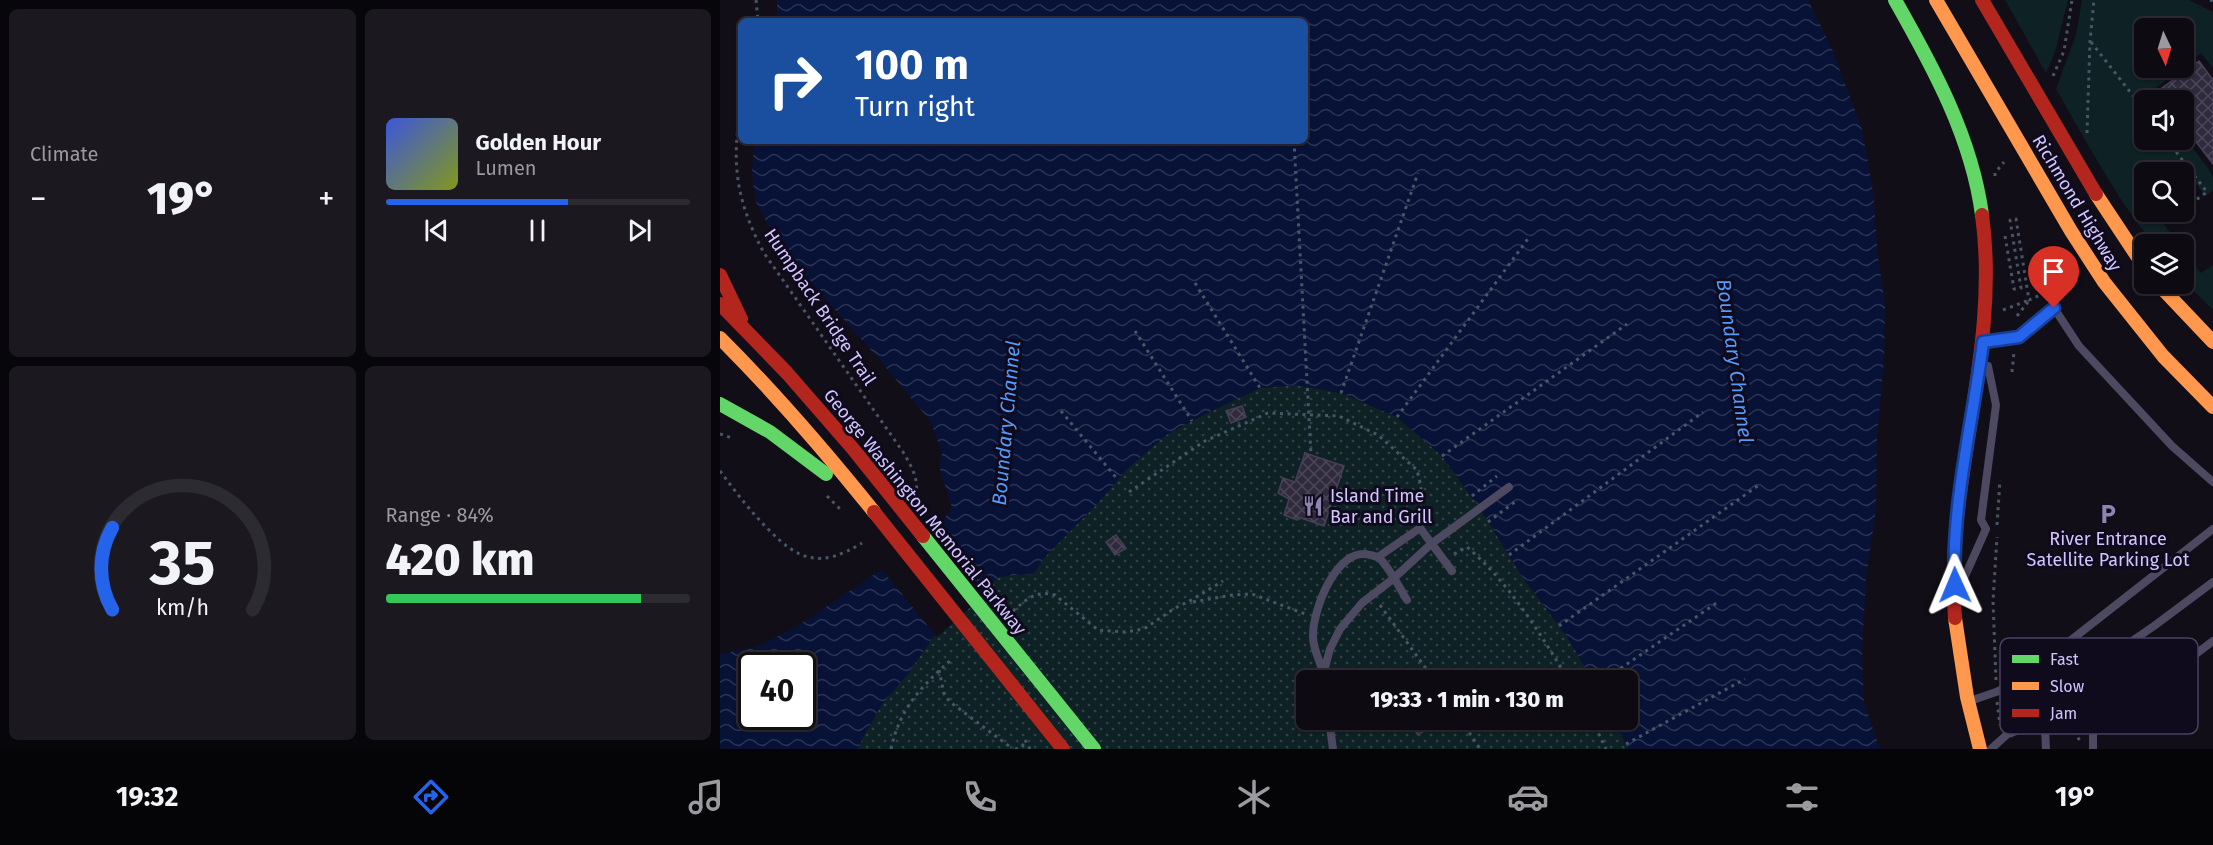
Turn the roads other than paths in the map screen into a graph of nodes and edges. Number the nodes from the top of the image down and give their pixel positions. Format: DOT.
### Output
graph roads {
  1 [pos="1895,0"];
  2 [pos="1936,0"];
  3 [pos="1982,0"];
  4 [pos="2134,251"];
  5 [pos="720,275"];
  6 [pos="2167,294"];
  7 [pos="720,304"];
  8 [pos="746,330"];
  9 [pos="720,338"];
  10 [pos="1983,342"];
  11 [pos="2213,342"];
  12 [pos="720,404"];
  13 [pos="2213,407"];
  14 [pos="2213,482"];
  15 [pos="1509,487"];
  16 [pos="863,499"];
  17 [pos="2213,529"];
  18 [pos="1431,544"];
  19 [pos="1378,557"];
  20 [pos="1452,571"];
  21 [pos="1394,579"];
  22 [pos="2213,582"];
  23 [pos="1956,597"];
  24 [pos="1407,600"];
  25 [pos="2154,626"];
  26 [pos="2074,638"];
  27 [pos="2136,638"];
  28 [pos="2141,638"];
  29 [pos="2213,641"];
  30 [pos="2198,652"];
  31 [pos="1324,670"];
  32 [pos="1324,670"];
  33 [pos="2000,690"];
  34 [pos="1967,701"];
  35 [pos="1330,730"];
  36 [pos="2006,734"];
  37 [pos="2009,734"];
  38 [pos="2045,734"];
  39 [pos="2092,734"];
  40 [pos="2004,736"];
  41 [pos="1063,749"];
  42 [pos="1094,749"];
  43 [pos="1333,749"];
  44 [pos="1980,749"];
  45 [pos="1991,749"];
  46 [pos="2046,749"];
  47 [pos="2093,749"];
  1 -- 10 [label="main road"];
  2 -- 13 [label="main road, Richmond Highway"];
  3 -- 4 [label="main road, Richmond Highway"];
  5 -- 8 [label="main road"];
  6 -- 11 [label="main road"];
  7 -- 8 [label="main road, George Washington Memorial Parkway"];
  8 -- 42 [label="main road, George Washington Memorial Parkway"];
  9 -- 16 [label="main road"];
  10 -- 14 [label="lane"];
  10 -- 23 [label="main road"];
  10 -- 23 [label="lane"];
  12 -- 16 [label="main road"];
  15 -- 18 [label="lane"];
  16 -- 41 [label="main road"];
  17 -- 26 [label="lane"];
  18 -- 19 [label="lane"];
  18 -- 20 [label="lane"];
  18 -- 21 [label="lane"];
  19 -- 21 [label="lane"];
  19 -- 31 [label="lane"];
  21 -- 24 [label="lane"];
  21 -- 32 [label="lane"];
  22 -- 25 [label="lane"];
  23 -- 34 [label="main road"];
  25 -- 27 [label="lane"];
  25 -- 28 [label="lane"];
  29 -- 30 [label="lane"];
  33 -- 34 [label="lane"];
  34 -- 44 [label="main road"];
  35 -- 43 [label="lane"];
  36 -- 40 [label="lane"];
  37 -- 40 [label="lane"];
  38 -- 46 [label="lane"];
  39 -- 47 [label="lane"];
  40 -- 45 [label="lane"];
}
